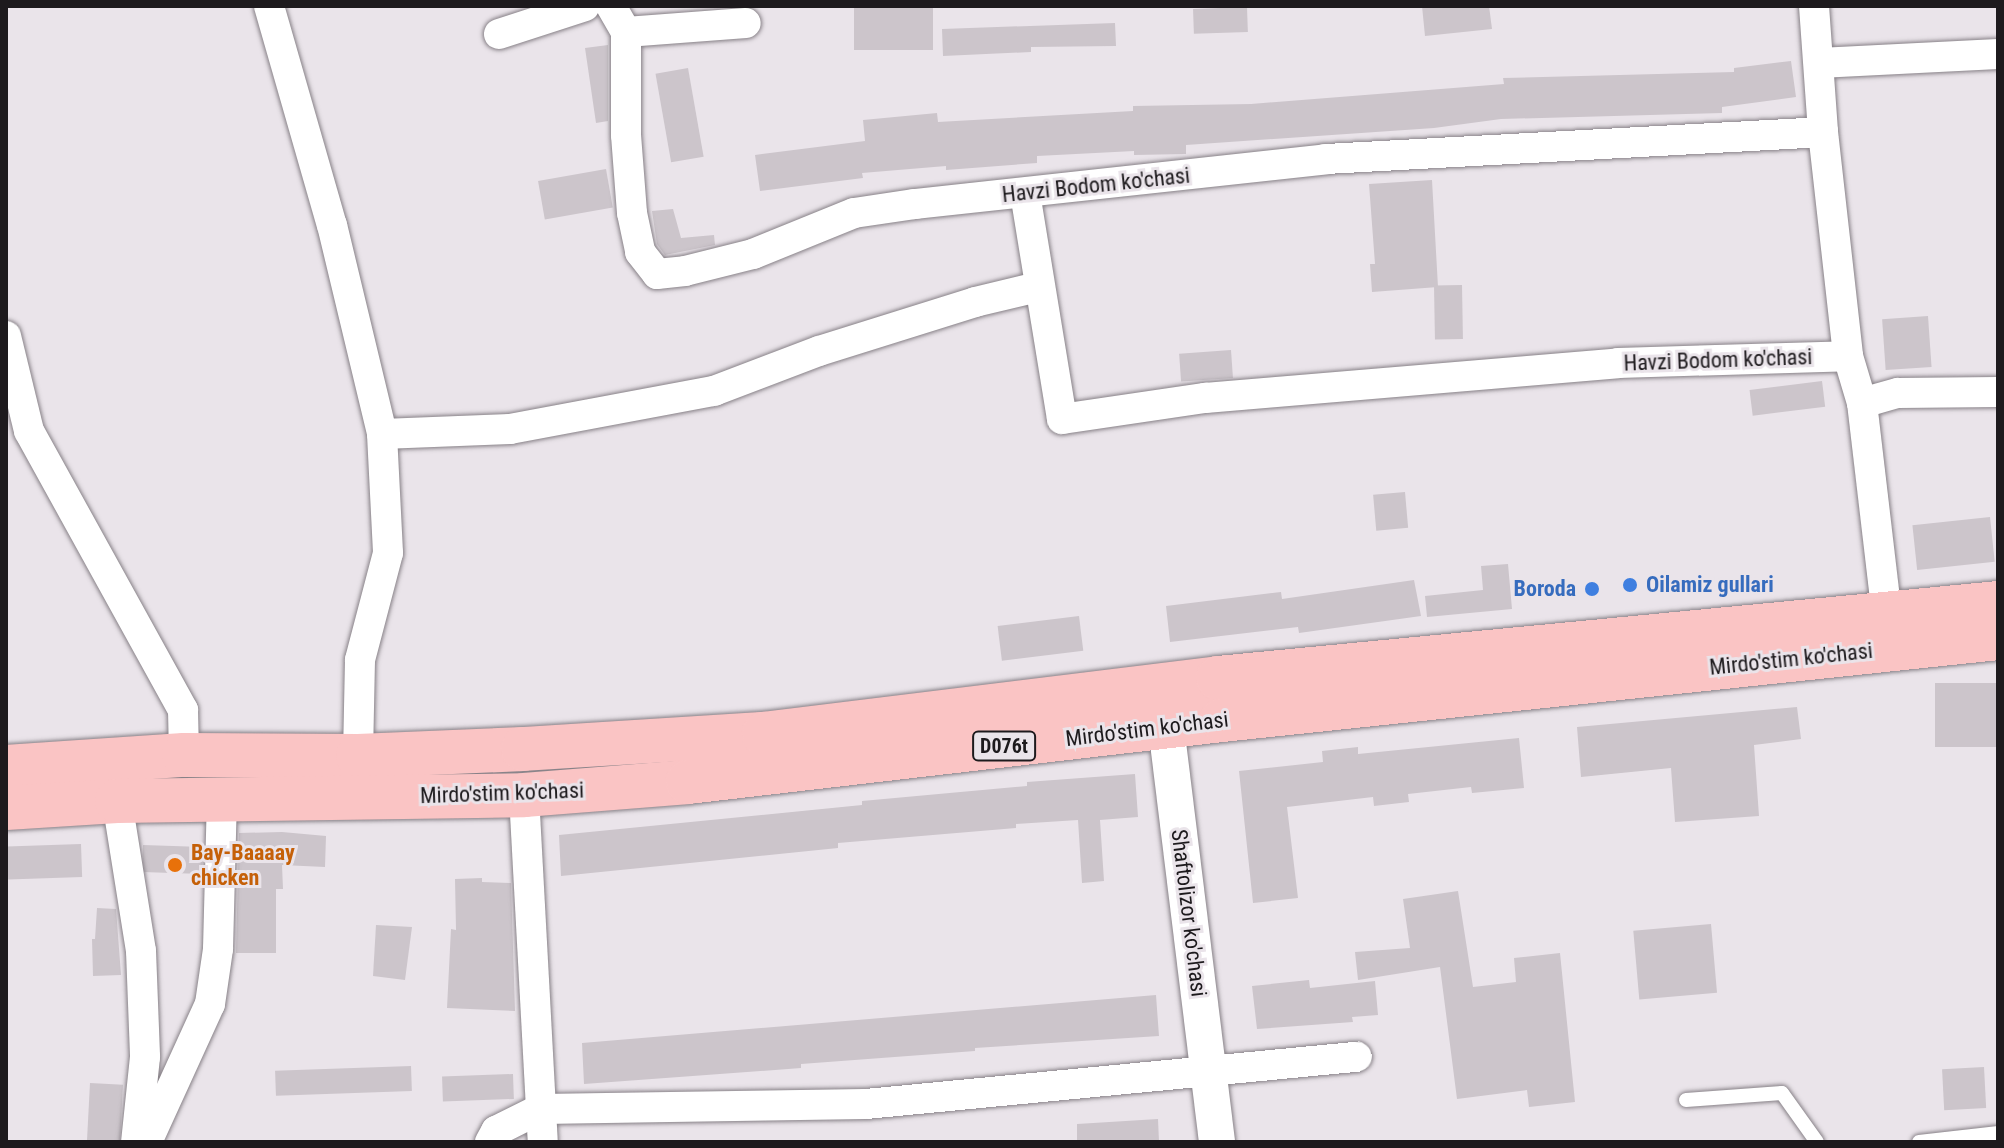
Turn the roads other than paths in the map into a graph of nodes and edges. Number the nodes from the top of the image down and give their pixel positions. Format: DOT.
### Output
graph roads {
  1 [pos="269,6"];
  2 [pos="585,6"];
  3 [pos="611,6"];
  4 [pos="1814,6"];
  5 [pos="746,23"];
  6 [pos="626,32"];
  7 [pos="499,34"];
  8 [pos="1998,54"];
  9 [pos="1819,63"];
  10 [pos="1823,132"];
  11 [pos="1025,193"];
  12 [pos="1038,287"];
  13 [pos="6,336"];
  14 [pos="1848,356"];
  15 [pos="1998,392"];
  16 [pos="1862,403"];
  17 [pos="382,434"];
  18 [pos="1998,603"];
  19 [pos="1887,615"];
  20 [pos="1998,638"];
  21 [pos="1160,685"];
  22 [pos="1166,727"];
  23 [pos="184,755"];
  24 [pos="358,756"];
  25 [pos="6,767"];
  26 [pos="524,795"];
  27 [pos="204,800"];
  28 [pos="117,801"];
  29 [pos="6,808"];
  30 [pos="1357,1057"];
  31 [pos="1210,1070"];
  32 [pos="1686,1100"];
  33 [pos="540,1109"];
  34 [pos="1998,1133"];
  35 [pos="136,1142"];
  36 [pos="147,1142"];
  37 [pos="490,1142"];
  38 [pos="543,1142"];
  39 [pos="1217,1142"];
  40 [pos="1817,1142"];
  41 [pos="1919,1142"];
  1 -- 17 [label="street"];
  2 -- 7 [label="street"];
  3 -- 6 [label="street, Havzi Bodom ko'chasi"];
  4 -- 9 [label="street"];
  5 -- 6 [label="street"];
  6 -- 11 [label="street, Havzi Bodom ko'chasi"];
  8 -- 9 [label="street"];
  9 -- 10 [label="street"];
  10 -- 11 [label="street, Havzi Bodom ko'chasi"];
  10 -- 14 [label="street"];
  11 -- 12 [label="street"];
  12 -- 14 [label="street, Havzi Bodom ko'chasi"];
  12 -- 17 [label="street"];
  13 -- 23 [label="street"];
  14 -- 16 [label="street"];
  15 -- 16 [label="street"];
  16 -- 19 [label="street"];
  17 -- 24 [label="street"];
  18 -- 19 [label="main road, Mirdo'stim ko'chasi / D076t"];
  19 -- 21 [label="main road, Mirdo'stim ko'chasi / D076t"];
  20 -- 22 [label="main road, Mirdo'stim ko'chasi / D076t"];
  21 -- 22 [label="street, Shaftolizor ko'chasi"];
  21 -- 24 [label="main road, Mirdo'stim ko'chasi / D076t"];
  22 -- 26 [label="main road, Mirdo'stim ko'chasi / D076t"];
  22 -- 31 [label="street, Shaftolizor ko'chasi"];
  23 -- 24 [label="main road, Mirdo'stim ko'chasi / D076t"];
  23 -- 25 [label="main road, Mirdo'stim ko'chasi / D076t"];
  23 -- 27 [label="main road"];
  26 -- 27 [label="main road, Mirdo'stim ko'chasi / D076t"];
  26 -- 33 [label="street"];
  27 -- 28 [label="main road, Mirdo'stim ko'chasi / D076t"];
  27 -- 36 [label="street"];
  28 -- 29 [label="main road, Mirdo'stim ko'chasi / D076t"];
  28 -- 35 [label="street"];
  30 -- 31 [label="street"];
  31 -- 33 [label="street"];
  31 -- 39 [label="street, Shaftolizor ko'chasi"];
  32 -- 40 [label="lane"];
  33 -- 37 [label="street"];
  33 -- 38 [label="street"];
  34 -- 41 [label="lane"];
}
